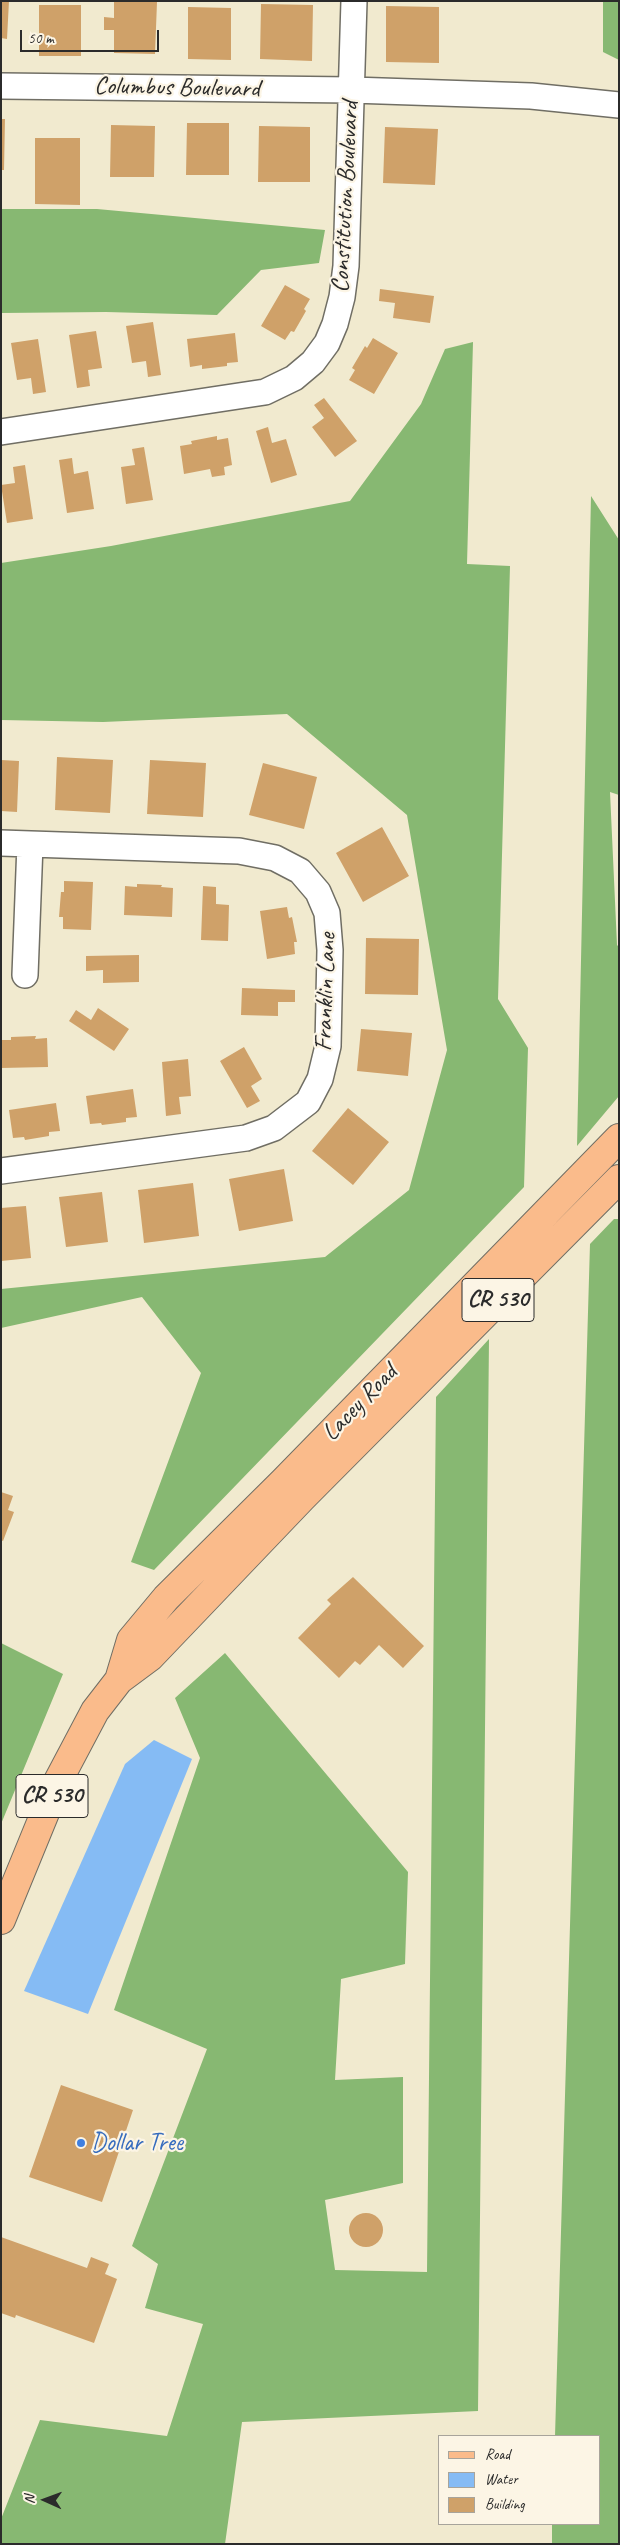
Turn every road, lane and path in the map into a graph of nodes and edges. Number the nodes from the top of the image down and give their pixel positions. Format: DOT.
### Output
graph roads {
  1 [pos="354,1"];
  2 [pos="1,86"];
  3 [pos="352,90"];
  4 [pos="619,105"];
  5 [pos="1,432"];
  6 [pos="1,843"];
  7 [pos="30,844"];
  8 [pos="25,975"];
  9 [pos="619,1138"];
  10 [pos="1,1171"];
  11 [pos="619,1179"];
  12 [pos="368,1413"];
  13 [pos="1,1920"];
  1 -- 3 [label="street, Constitution Boulevard"];
  2 -- 3 [label="street, Columbus Boulevard"];
  3 -- 4 [label="street, Columbus Boulevard"];
  3 -- 5 [label="street, Constitution Boulevard"];
  6 -- 7 [label="street, Franklin Lane"];
  7 -- 8 [label="street"];
  7 -- 10 [label="street, Franklin Lane"];
  9 -- 12 [label="main road, Lacey Road / CR 530"];
  11 -- 12 [label="main road, Lacey Road / CR 530"];
  12 -- 13 [label="main road, Lacey Road / CR 530"];
}
